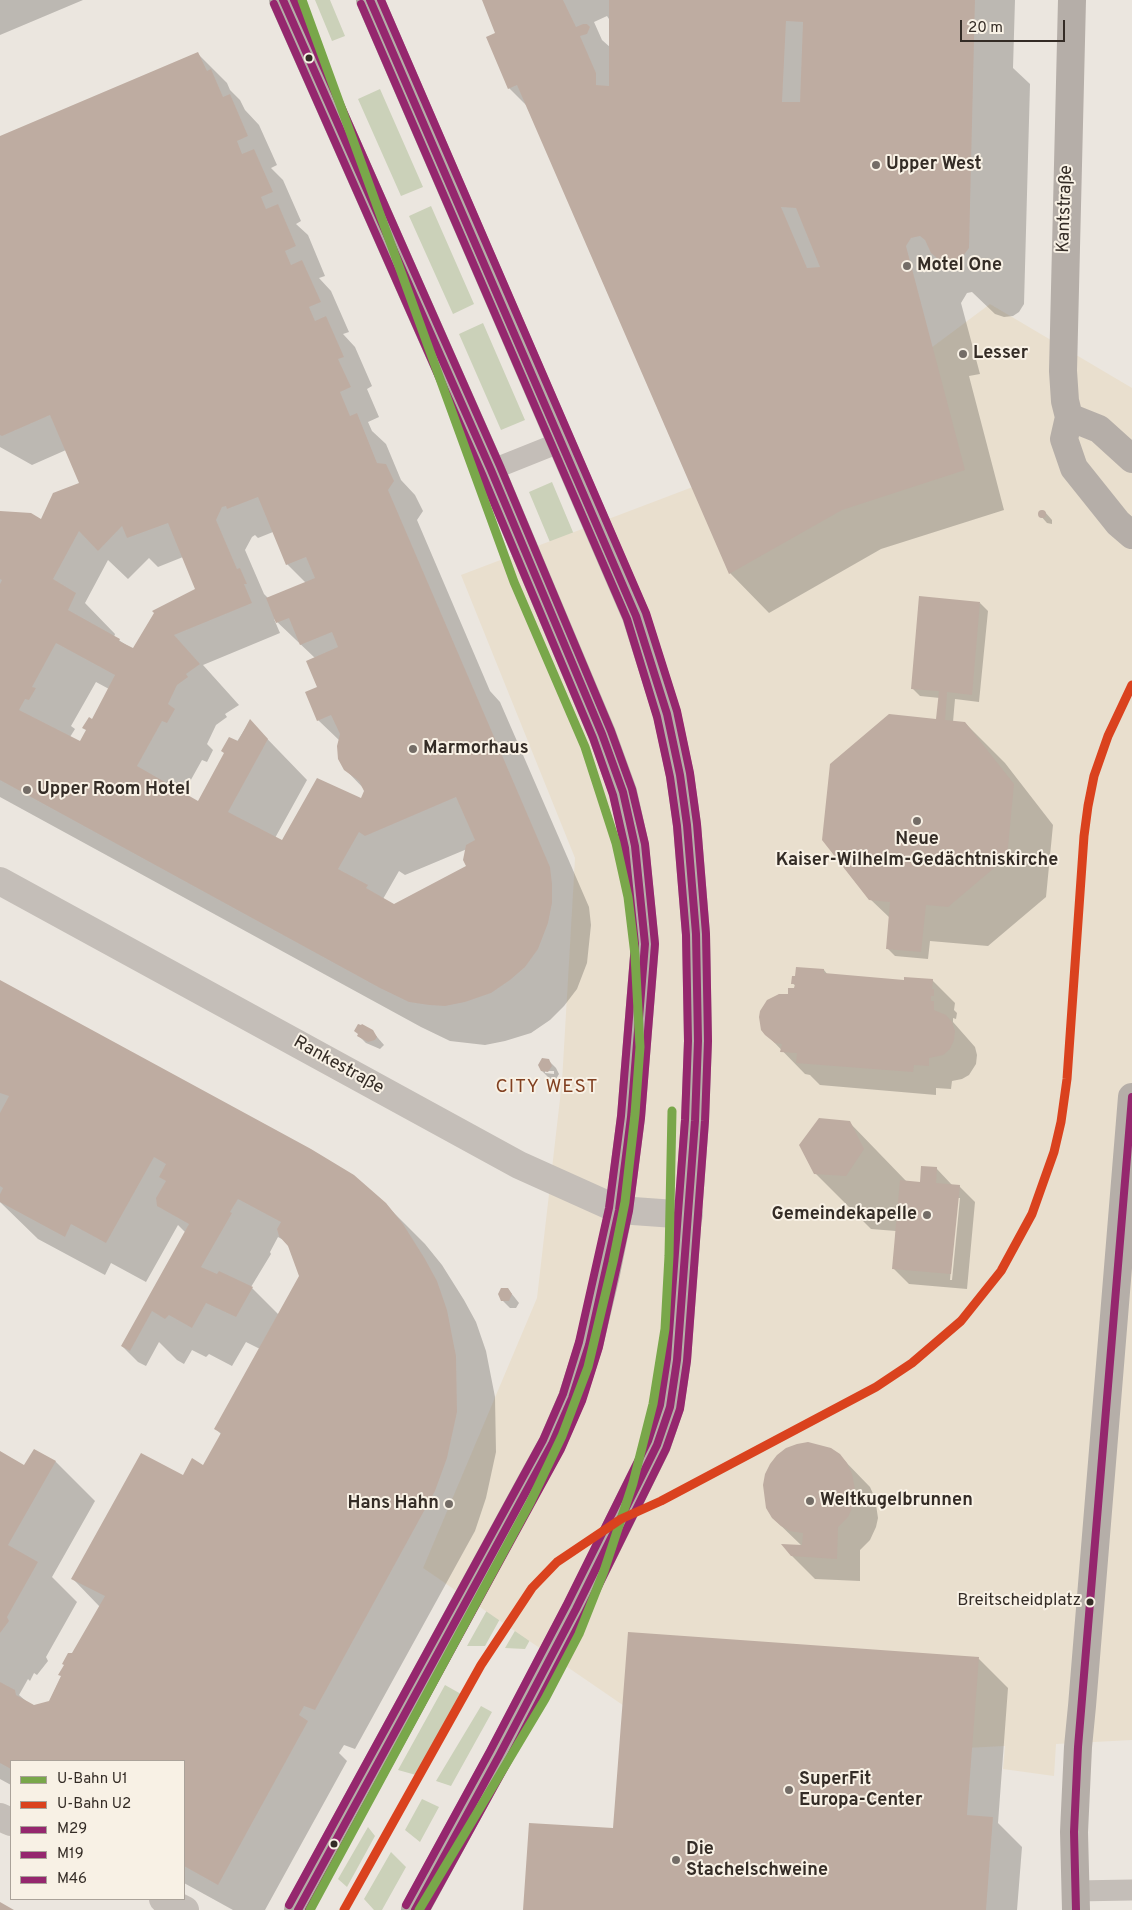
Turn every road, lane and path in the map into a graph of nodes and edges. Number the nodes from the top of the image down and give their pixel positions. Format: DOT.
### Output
graph roads {
  1 [pos="283,0"];
  2 [pos="370,0"];
  3 [pos="1072,0"];
  4 [pos="1069,417"];
  5 [pos="561,442"];
  6 [pos="1132,459"];
  7 [pos="491,470"];
  8 [pos="1132,535"];
  9 [pos="0,881"];
  10 [pos="1132,1097"];
  11 [pos="619,1210"];
  12 [pos="689,1215"];
  13 [pos="1132,1890"];
  14 [pos="165,1900"];
  15 [pos="1075,1901"];
  16 [pos="185,1910"];
  17 [pos="298,1910"];
  18 [pos="415,1910"];
  1 -- 7 [label="main road"];
  2 -- 5 [label="main road"];
  3 -- 4 [label="main road, Kantstraße"];
  4 -- 6 [label="main road"];
  4 -- 8 [label="main road, Kantstraße"];
  5 -- 7 [label="lane"];
  5 -- 12 [label="main road"];
  7 -- 11 [label="main road"];
  9 -- 11 [label="street, Rankestraße"];
  10 -- 15 [label="main road"];
  11 -- 12 [label="street, Rankestraße"];
  11 -- 17 [label="main road"];
  12 -- 18 [label="main road"];
  13 -- 15 [label="lane"];
  14 -- 16 [label="street"];
}
